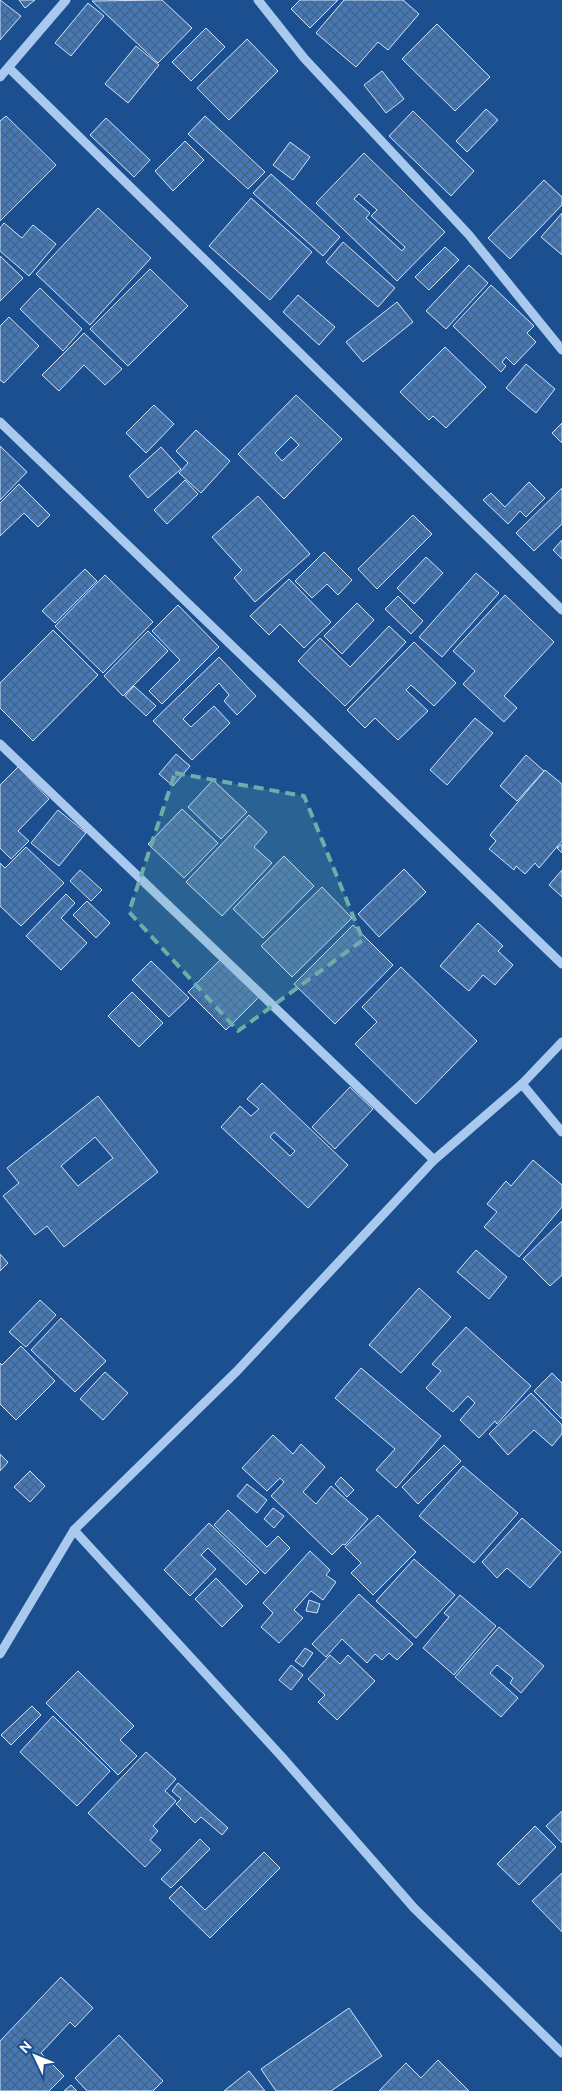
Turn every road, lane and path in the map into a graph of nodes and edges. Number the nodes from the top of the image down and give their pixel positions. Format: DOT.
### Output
graph roads {
  1 [pos="66,0"];
  2 [pos="258,0"];
  3 [pos="8,68"];
  4 [pos="0,77"];
  5 [pos="562,350"];
  6 [pos="0,422"];
  7 [pos="562,610"];
  8 [pos="0,744"];
  9 [pos="562,964"];
  10 [pos="562,1042"];
  11 [pos="522,1084"];
  12 [pos="562,1132"];
  13 [pos="434,1160"];
  14 [pos="74,1530"];
  15 [pos="0,1654"];
  16 [pos="562,2053"];
  1 -- 3 [label="street"];
  2 -- 5 [label="street"];
  3 -- 4 [label="street"];
  3 -- 7 [label="street"];
  6 -- 9 [label="street"];
  8 -- 13 [label="street"];
  10 -- 11 [label="street"];
  11 -- 12 [label="street"];
  11 -- 13 [label="street"];
  13 -- 14 [label="street"];
  14 -- 15 [label="street"];
  14 -- 16 [label="street"];
}
